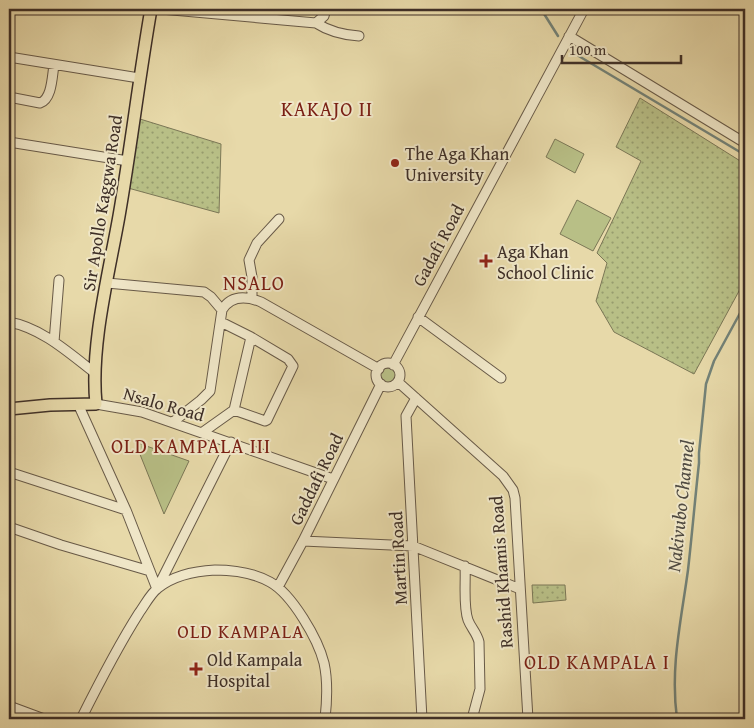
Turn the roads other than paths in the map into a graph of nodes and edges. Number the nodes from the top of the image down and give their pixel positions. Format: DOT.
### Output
graph roads {
  1 [pos="151,9"];
  2 [pos="161,9"];
  3 [pos="326,9"];
  4 [pos="584,9"];
  5 [pos="316,24"];
  6 [pos="359,36"];
  7 [pos="569,36"];
  8 [pos="9,58"];
  9 [pos="54,65"];
  10 [pos="139,78"];
  11 [pos="9,97"];
  12 [pos="9,142"];
  13 [pos="745,144"];
  14 [pos="128,161"];
  15 [pos="279,219"];
  16 [pos="59,280"];
  17 [pos="107,283"];
  18 [pos="252,298"];
  19 [pos="222,310"];
  20 [pos="418,317"];
  21 [pos="9,322"];
  22 [pos="221,322"];
  23 [pos="250,337"];
  24 [pos="54,342"];
  25 [pos="393,364"];
  26 [pos="379,369"];
  27 [pos="95,373"];
  28 [pos="501,378"];
  29 [pos="398,382"];
  30 [pos="381,384"];
  31 [pos="416,398"];
  32 [pos="78,404"];
  33 [pos="96,404"];
  34 [pos="9,409"];
  35 [pos="234,410"];
  36 [pos="173,422"];
  37 [pos="203,432"];
  38 [pos="231,442"];
  39 [pos="9,472"];
  40 [pos="333,479"];
  41 [pos="126,510"];
  42 [pos="9,527"];
  43 [pos="303,541"];
  44 [pos="413,546"];
  45 [pos="465,566"];
  46 [pos="150,571"];
  47 [pos="278,587"];
  48 [pos="156,589"];
  49 [pos="520,589"];
  50 [pos="9,706"];
  51 [pos="44,719"];
  52 [pos="81,719"];
  53 [pos="325,719"];
  54 [pos="422,719"];
  55 [pos="472,719"];
  56 [pos="528,719"];
  1 -- 10 [label="main road, Sir Apollo Kaggwa Road"];
  2 -- 5 [label="street"];
  3 -- 5 [label="street"];
  4 -- 7 [label="street, Gadafi Road"];
  5 -- 6 [label="street"];
  7 -- 13 [label="street"];
  7 -- 20 [label="street, Gadafi Road"];
  8 -- 9 [label="street"];
  9 -- 10 [label="street"];
  9 -- 11 [label="street"];
  10 -- 14 [label="main road, Sir Apollo Kaggwa Road"];
  12 -- 14 [label="street"];
  14 -- 17 [label="main road, Sir Apollo Kaggwa Road"];
  15 -- 18 [label="street"];
  16 -- 24 [label="street"];
  17 -- 19 [label="street"];
  17 -- 27 [label="main road, Sir Apollo Kaggwa Road"];
  18 -- 19 [label="street"];
  18 -- 26 [label="street"];
  19 -- 22 [label="street"];
  20 -- 25 [label="street, Gadafi Road"];
  20 -- 28 [label="street"];
  21 -- 24 [label="street"];
  22 -- 23 [label="street"];
  22 -- 36 [label="street"];
  23 -- 35 [label="street"];
  23 -- 35 [label="street"];
  24 -- 27 [label="street"];
  25 -- 26 [label="street"];
  25 -- 29 [label="street"];
  26 -- 30 [label="street"];
  27 -- 33 [label="main road, Sir Apollo Kaggwa Road"];
  29 -- 30 [label="street"];
  29 -- 31 [label="street, Rashid Khamis Road"];
  30 -- 40 [label="street, Gaddafi Road"];
  31 -- 44 [label="street, Martin Road"];
  31 -- 49 [label="street, Rashid Khamis Road"];
  32 -- 33 [label="main road, Nsalo Road"];
  32 -- 34 [label="main road, Nsalo Road"];
  32 -- 41 [label="street"];
  33 -- 36 [label="street, Nsalo Road"];
  35 -- 37 [label="street"];
  36 -- 37 [label="street, Nsalo Road"];
  37 -- 38 [label="street, Nsalo Road"];
  38 -- 40 [label="street, Nsalo Road"];
  38 -- 48 [label="street"];
  39 -- 41 [label="street"];
  40 -- 43 [label="street, Gaddafi Road"];
  41 -- 46 [label="street"];
  42 -- 46 [label="street"];
  43 -- 44 [label="street"];
  43 -- 47 [label="street, Gaddafi Road"];
  44 -- 45 [label="street"];
  44 -- 54 [label="street, Martin Road"];
  45 -- 49 [label="street"];
  45 -- 55 [label="street"];
  46 -- 48 [label="street"];
  47 -- 48 [label="street"];
  47 -- 53 [label="street"];
  48 -- 52 [label="street"];
  49 -- 56 [label="street, Rashid Khamis Road"];
  50 -- 51 [label="street"];
}
